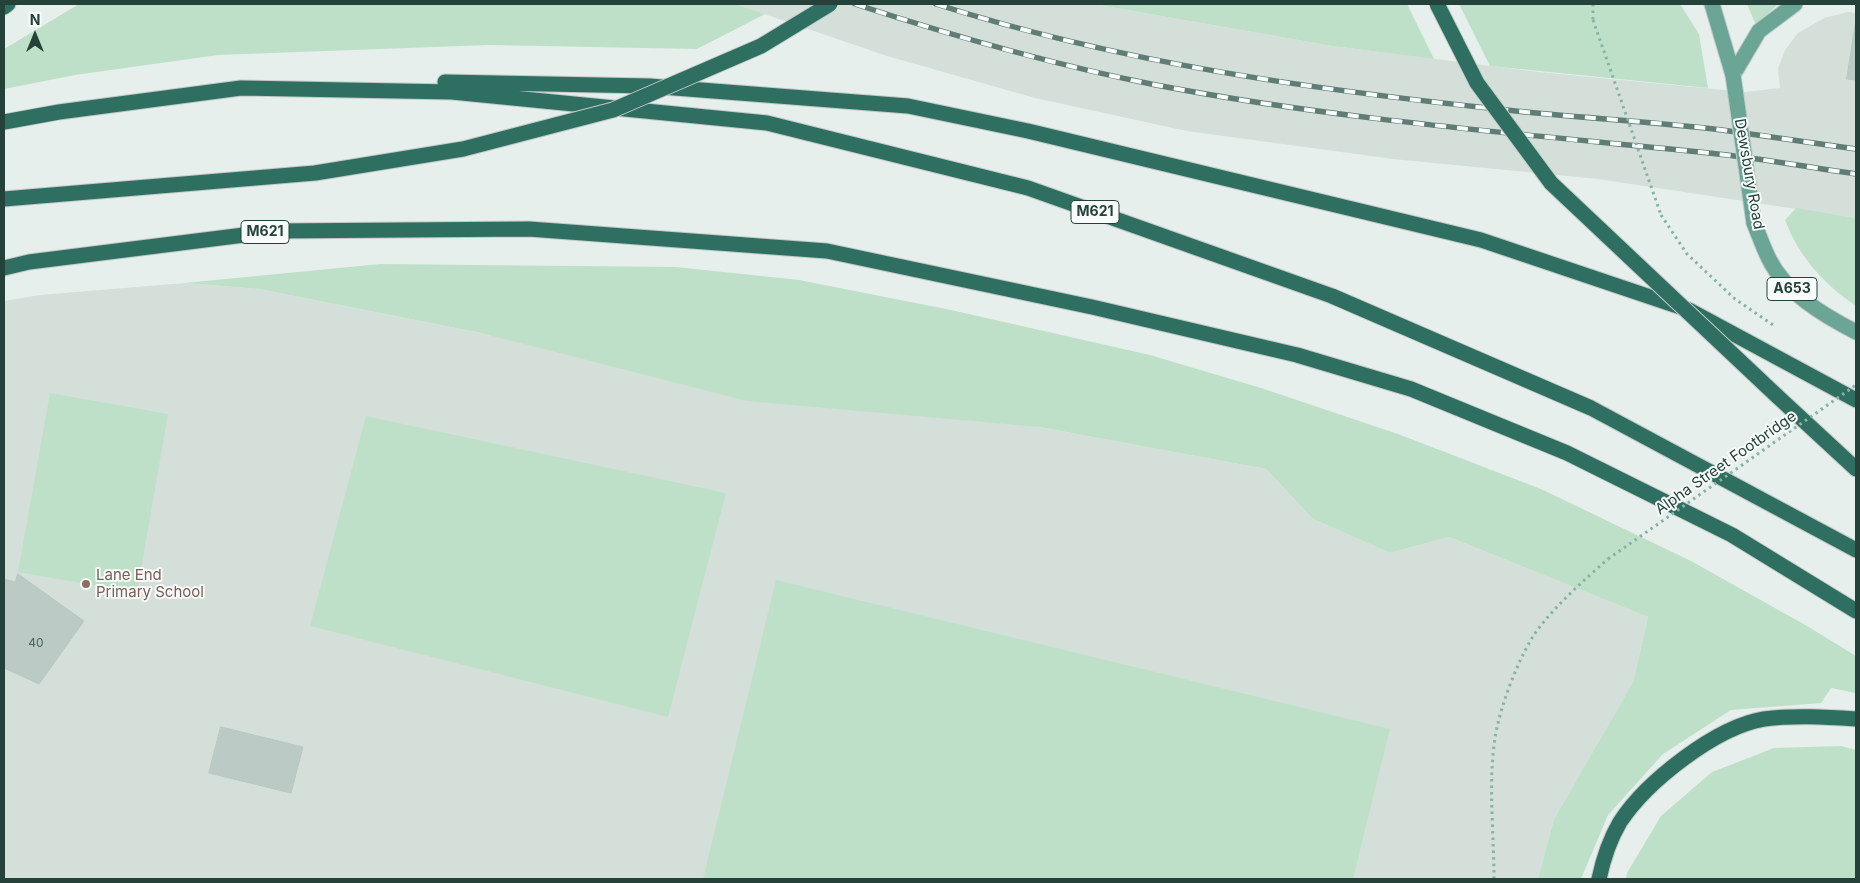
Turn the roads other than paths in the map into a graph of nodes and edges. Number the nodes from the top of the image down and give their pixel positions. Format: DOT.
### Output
graph roads {
  1 [pos="8,4"];
  2 [pos="830,4"];
  3 [pos="1437,4"];
  4 [pos="1712,4"];
  5 [pos="1795,4"];
  6 [pos="4,7"];
  7 [pos="1733,75"];
  8 [pos="274,88"];
  9 [pos="4,122"];
  10 [pos="4,199"];
  11 [pos="4,268"];
  12 [pos="1856,332"];
  13 [pos="1856,400"];
  14 [pos="1856,470"];
  15 [pos="1856,550"];
  16 [pos="1856,611"];
  17 [pos="1856,719"];
  18 [pos="1600,879"];
  1 -- 6 [label="highway"];
  2 -- 10 [label="highway, bridge"];
  3 -- 14 [label="highway, bridge"];
  4 -- 7 [label="main road, Dewsbury Road / A653"];
  5 -- 7 [label="main road"];
  7 -- 12 [label="main road, Dewsbury Road / A653, bridge"];
  8 -- 9 [label="highway, M621"];
  8 -- 13 [label="highway"];
  8 -- 15 [label="highway, M621"];
  11 -- 16 [label="highway, M621"];
  17 -- 18 [label="highway"];
}
